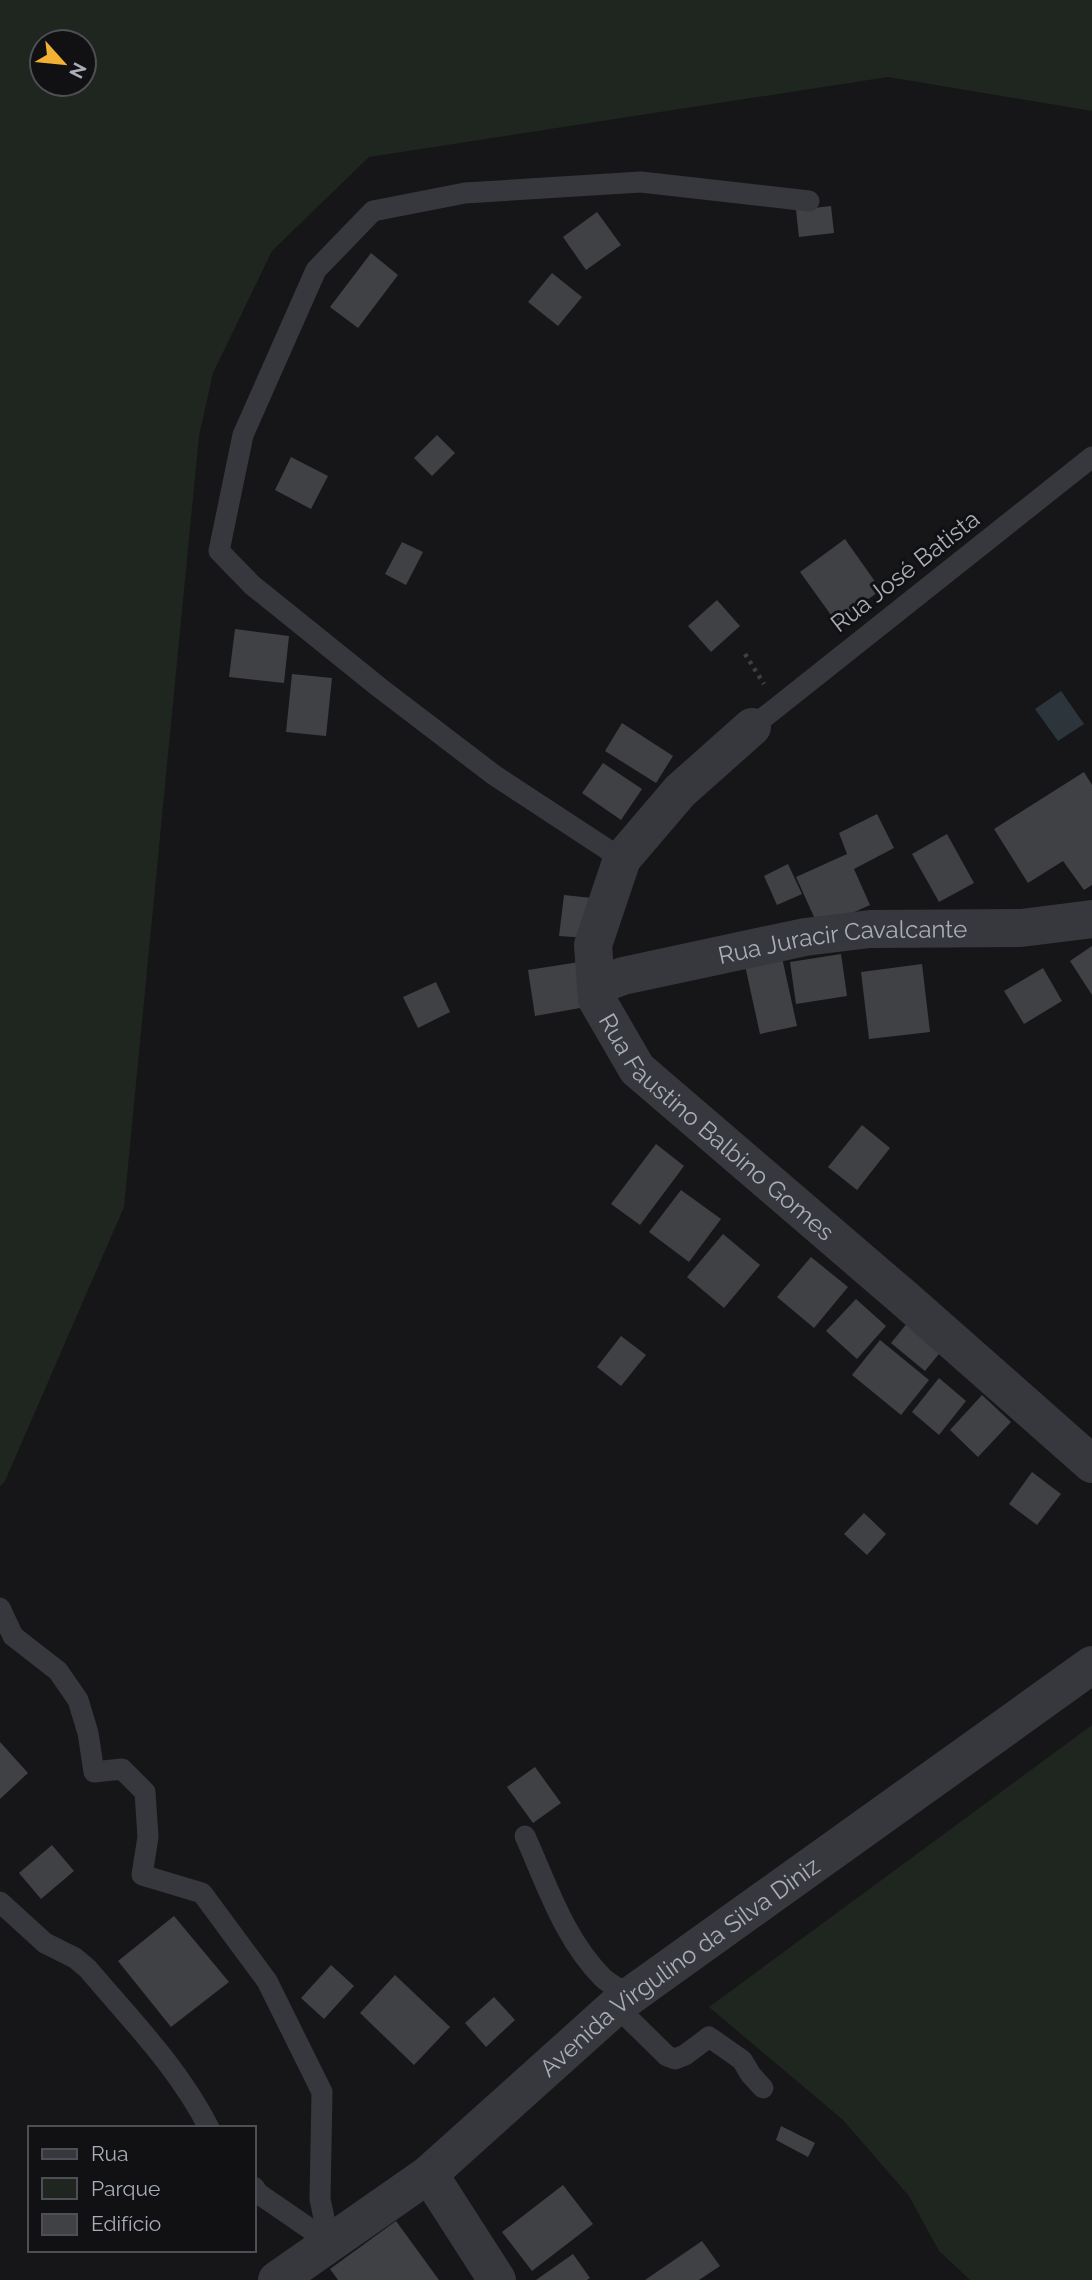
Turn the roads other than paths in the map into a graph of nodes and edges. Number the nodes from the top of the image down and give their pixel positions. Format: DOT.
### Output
graph roads {
  1 [pos="809,201"];
  2 [pos="1092,457"];
  3 [pos="752,727"];
  4 [pos="621,859"];
  5 [pos="1092,919"];
  6 [pos="596,986"];
  7 [pos="1092,1464"];
  8 [pos="0,1608"];
  9 [pos="1092,1665"];
  10 [pos="525,1836"];
  11 [pos="0,1902"];
  12 [pos="623,2001"];
  13 [pos="764,2088"];
  14 [pos="208,2126"];
  15 [pos="429,2174"];
  16 [pos="256,2190"];
  17 [pos="330,2242"];
  18 [pos="277,2280"];
  19 [pos="497,2280"];
  1 -- 4 [label="lane"];
  2 -- 3 [label="lane, Rua José Batista"];
  3 -- 4 [label="street, Rua Faustino Balbino Gomes"];
  4 -- 6 [label="street, Rua Faustino Balbino Gomes"];
  5 -- 6 [label="street, Rua Juracir Cavalcante"];
  6 -- 7 [label="street, Rua Faustino Balbino Gomes"];
  8 -- 17 [label="lane"];
  9 -- 12 [label="street, Avenida Virgulino da Silva Diniz"];
  10 -- 12 [label="lane"];
  11 -- 14 [label="lane"];
  12 -- 13 [label="lane"];
  12 -- 15 [label="street, Avenida Virgulino da Silva Diniz"];
  15 -- 17 [label="street, Avenida Virgulino da Silva Diniz"];
  15 -- 19 [label="street"];
  16 -- 17 [label="lane"];
  17 -- 18 [label="street, Avenida Virgulino da Silva Diniz"];
}
